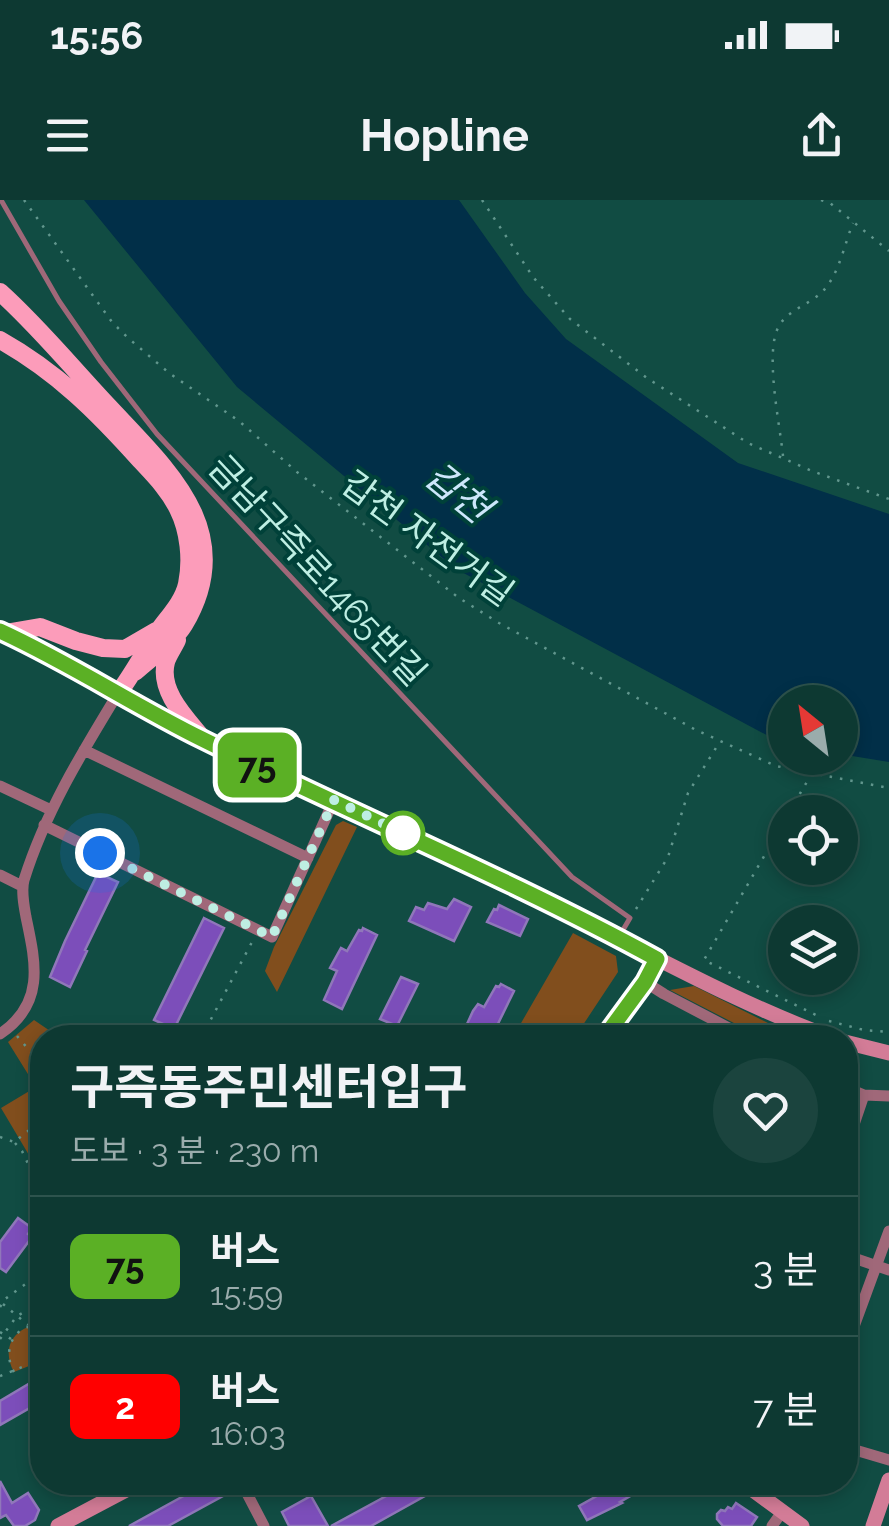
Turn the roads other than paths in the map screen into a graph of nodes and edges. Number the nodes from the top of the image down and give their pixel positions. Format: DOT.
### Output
graph roads {
  1 [pos="1,200"];
  2 [pos="0,292"];
  3 [pos="0,340"];
  4 [pos="184,626"];
  5 [pos="160,628"];
  6 [pos="2,632"];
  7 [pos="134,672"];
  8 [pos="117,695"];
  9 [pos="204,740"];
  10 [pos="84,750"];
  11 [pos="0,786"];
  12 [pos="334,800"];
  13 [pos="51,810"];
  14 [pos="44,825"];
  15 [pos="308,858"];
  16 [pos="0,875"];
  17 [pos="22,886"];
  18 [pos="618,938"];
  19 [pos="657,959"];
  20 [pos="645,982"];
  21 [pos="616,1025"];
  22 [pos="723,1025"];
  23 [pos="800,1025"];
  24 [pos="5,1031"];
  25 [pos="858,1045"];
  26 [pos="889,1053"];
  27 [pos="858,1092"];
  28 [pos="864,1095"];
  29 [pos="889,1096"];
  30 [pos="858,1113"];
  31 [pos="889,1231"];
  32 [pos="858,1259"];
  33 [pos="883,1268"];
  34 [pos="858,1323"];
  35 [pos="858,1450"];
  36 [pos="889,1460"];
  37 [pos="889,1480"];
  38 [pos="116,1495"];
  39 [pos="248,1495"];
  40 [pos="759,1495"];
  41 [pos="782,1512"];
  42 [pos="58,1526"];
  43 [pos="264,1526"];
  44 [pos="772,1526"];
  45 [pos="802,1526"];
  46 [pos="872,1526"];
  1 -- 18 [label="lane, 금남구즉로1465번길"];
  2 -- 4 [label="highway"];
  3 -- 5 [label="highway"];
  4 -- 7 [label="highway"];
  4 -- 9 [label="highway"];
  5 -- 6 [label="highway"];
  5 -- 7 [label="highway"];
  6 -- 8 [label="main road"];
  7 -- 8 [label="highway"];
  8 -- 9 [label="main road"];
  8 -- 10 [label="street"];
  9 -- 12 [label="main road"];
  10 -- 13 [label="street"];
  10 -- 15 [label="street"];
  11 -- 13 [label="street"];
  12 -- 15 [label="street"];
  12 -- 18 [label="main road"];
  13 -- 14 [label="street"];
  14 -- 15 [label="street"];
  14 -- 17 [label="street"];
  16 -- 17 [label="street"];
  17 -- 24 [label="street"];
  18 -- 19 [label="main road"];
  19 -- 20 [label="main road"];
  19 -- 23 [label="main road"];
  20 -- 21 [label="main road"];
  20 -- 22 [label="street"];
  25 -- 26 [label="main road"];
  27 -- 28 [label="street"];
  28 -- 29 [label="street"];
  28 -- 30 [label="street"];
  31 -- 33 [label="street"];
  32 -- 33 [label="street"];
  33 -- 34 [label="street"];
  35 -- 36 [label="street"];
  37 -- 46 [label="main road"];
  38 -- 42 [label="main road"];
  39 -- 43 [label="street"];
  40 -- 41 [label="main road"];
  41 -- 44 [label="street"];
  41 -- 45 [label="main road"];
}
